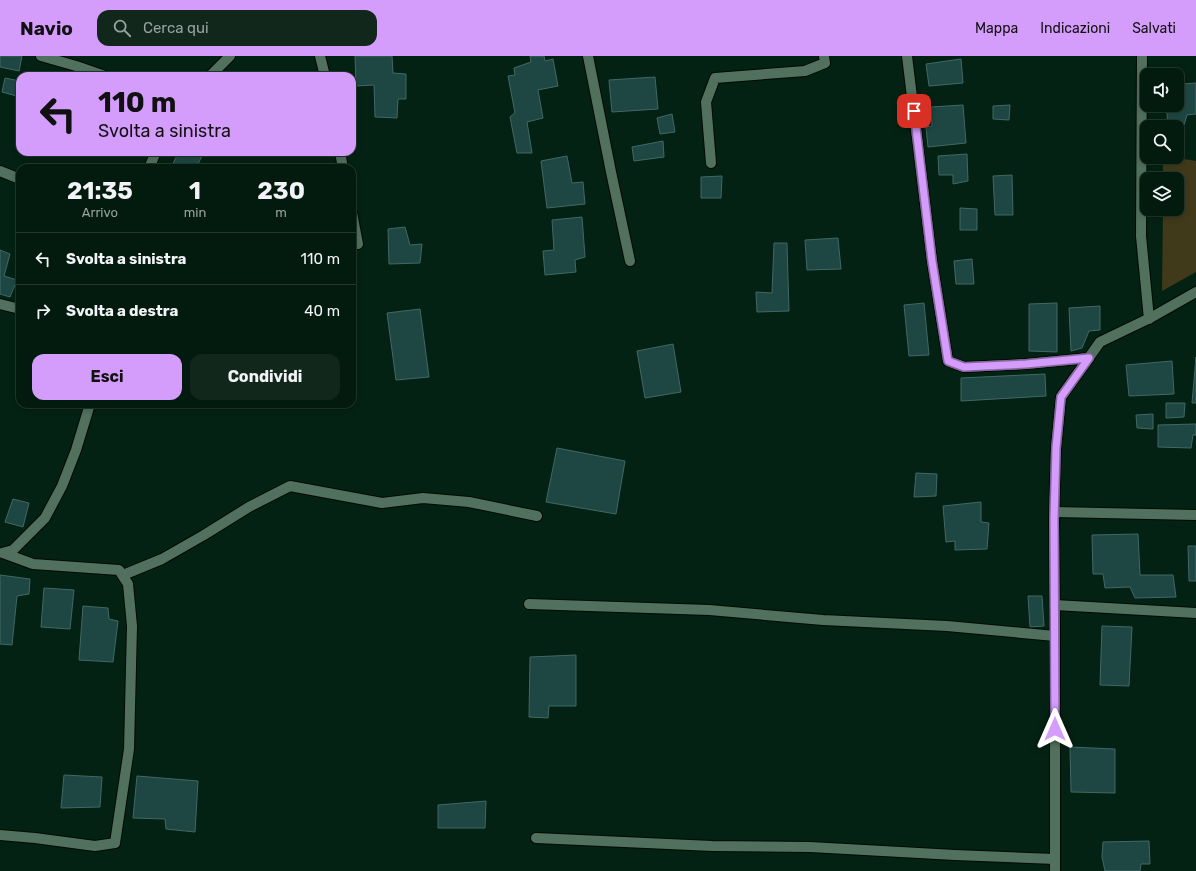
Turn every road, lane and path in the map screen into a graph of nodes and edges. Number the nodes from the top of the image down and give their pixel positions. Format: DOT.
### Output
graph roads {
  1 [pos="41,56"];
  2 [pos="230,56"];
  3 [pos="320,56"];
  4 [pos="588,56"];
  5 [pos="824,56"];
  6 [pos="907,56"];
  7 [pos="1142,56"];
  8 [pos="93,72"];
  9 [pos="214,72"];
  10 [pos="324,72"];
  11 [pos="711,163"];
  12 [pos="0,171"];
  13 [pos="16,177"];
  14 [pos="356,234"];
  15 [pos="358,244"];
  16 [pos="630,262"];
  17 [pos="1196,292"];
  18 [pos="0,304"];
  19 [pos="16,308"];
  20 [pos="1149,319"];
  21 [pos="1089,358"];
  22 [pos="89,408"];
  23 [pos="1055,512"];
  24 [pos="537,516"];
  25 [pos="1196,516"];
  26 [pos="1,553"];
  27 [pos="123,575"];
  28 [pos="529,604"];
  29 [pos="1055,606"];
  30 [pos="1196,612"];
  31 [pos="1055,636"];
  32 [pos="0,835"];
  33 [pos="536,838"];
  34 [pos="1055,859"];
  35 [pos="1055,871"];
  1 -- 8 [label="street"];
  2 -- 9 [label="street"];
  3 -- 10 [label="street"];
  4 -- 16 [label="street"];
  5 -- 11 [label="street"];
  6 -- 21 [label="street"];
  7 -- 20 [label="street"];
  12 -- 13 [label="street"];
  14 -- 15 [label="street"];
  17 -- 20 [label="street"];
  18 -- 19 [label="street"];
  20 -- 21 [label="street"];
  21 -- 23 [label="street"];
  22 -- 26 [label="street"];
  23 -- 25 [label="street"];
  23 -- 29 [label="street"];
  24 -- 27 [label="street"];
  26 -- 27 [label="street"];
  27 -- 32 [label="street"];
  28 -- 31 [label="street"];
  29 -- 30 [label="street"];
  29 -- 31 [label="street"];
  31 -- 34 [label="street"];
  33 -- 34 [label="street"];
  34 -- 35 [label="street"];
}
